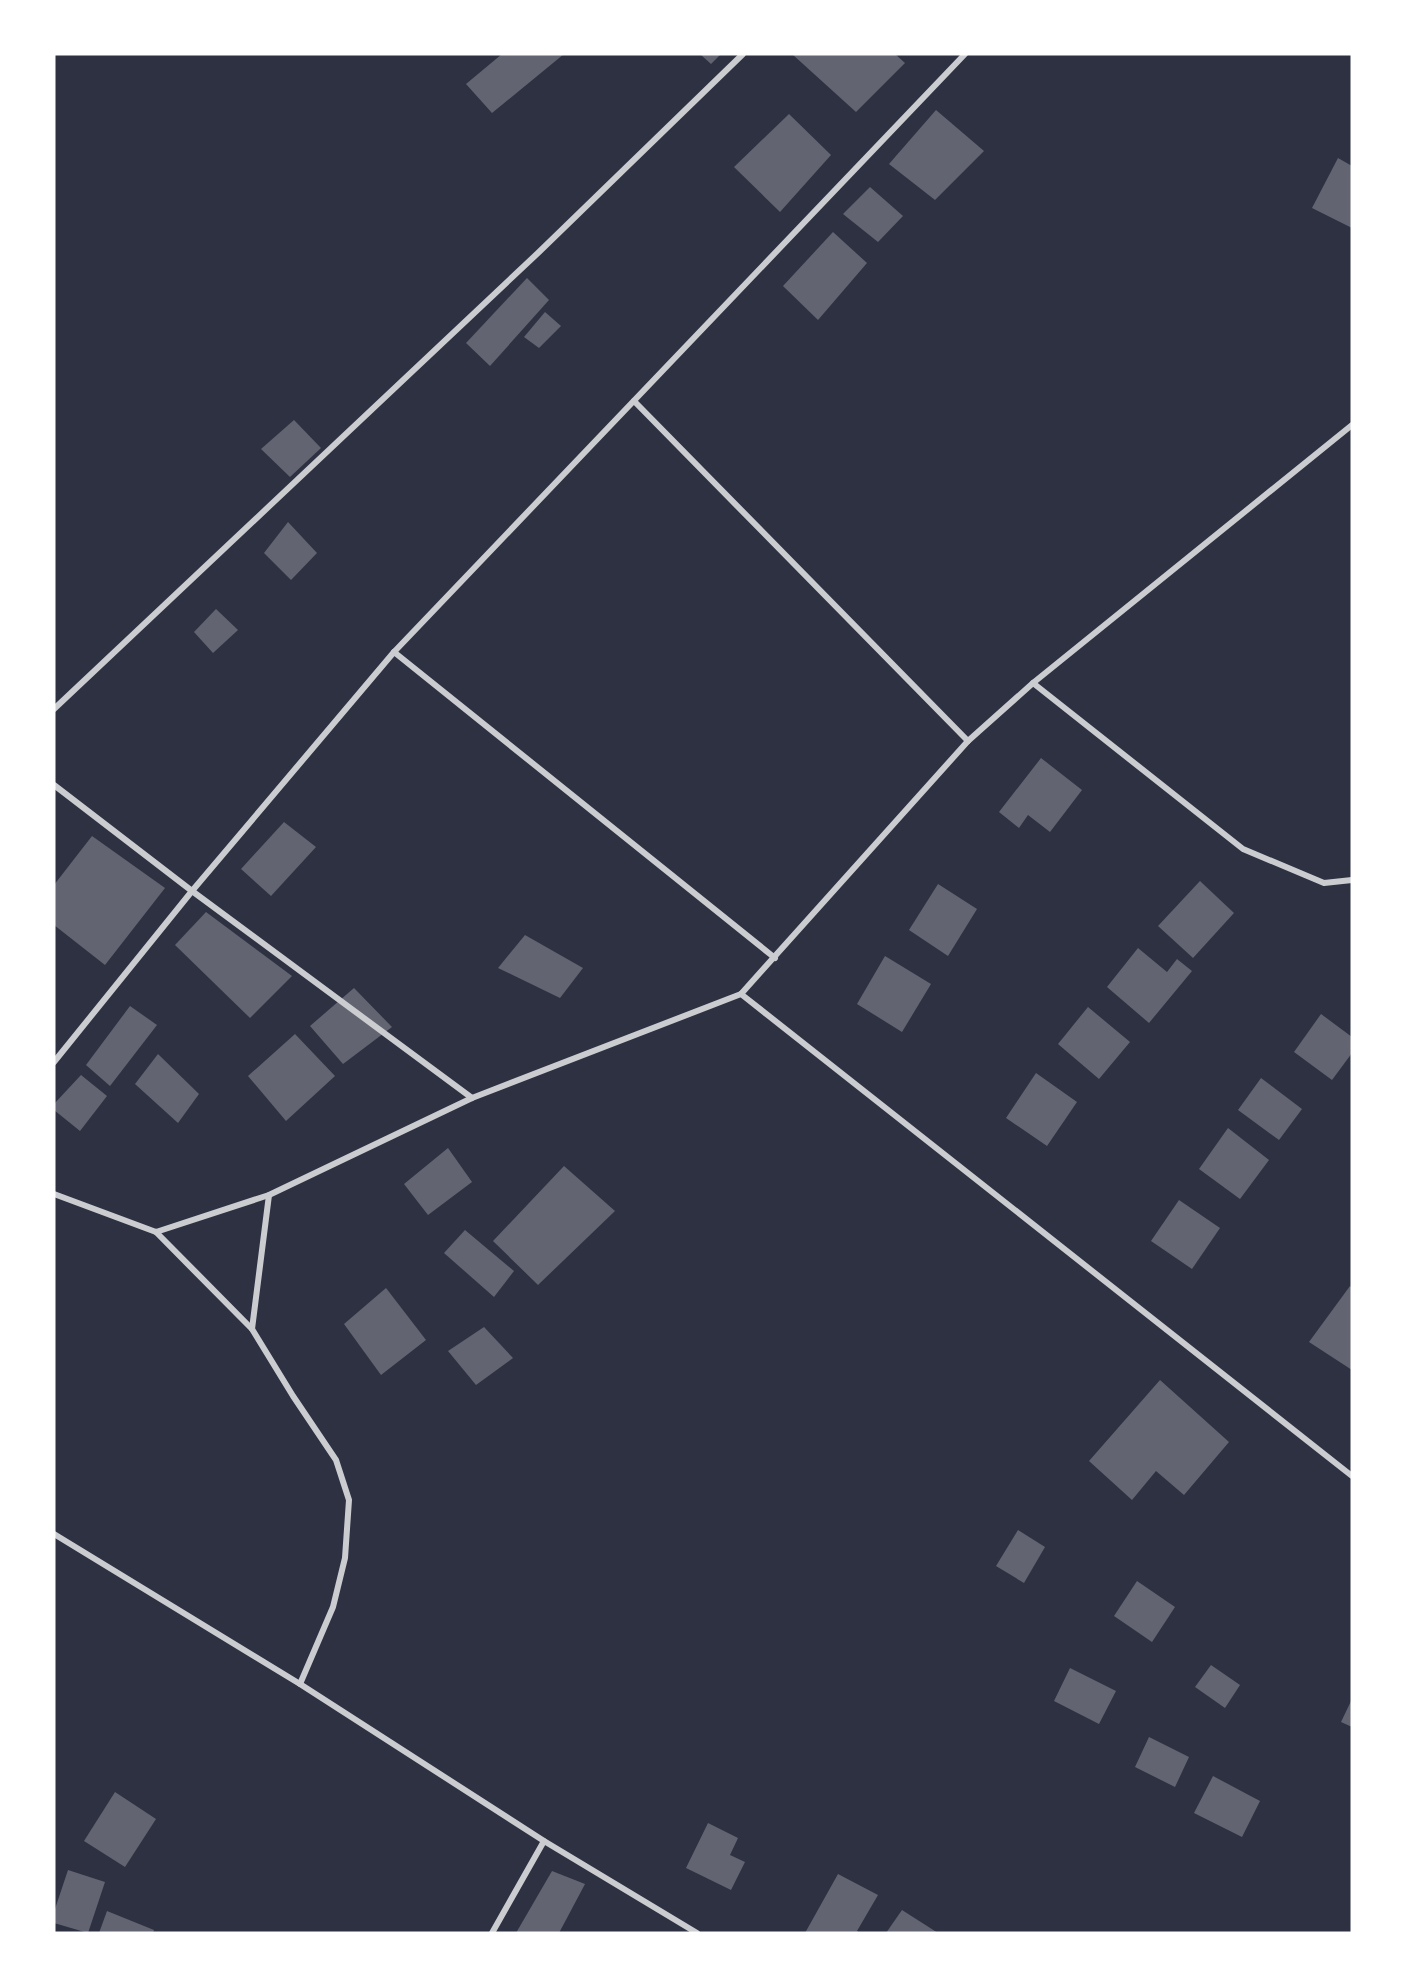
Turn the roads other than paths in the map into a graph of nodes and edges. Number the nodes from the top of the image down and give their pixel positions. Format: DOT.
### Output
graph roads {
  1 [pos="743,54"];
  2 [pos="964,54"];
  3 [pos="634,401"];
  4 [pos="1352,425"];
  5 [pos="394,652"];
  6 [pos="1033,683"];
  7 [pos="54,709"];
  8 [pos="968,741"];
  9 [pos="54,785"];
  10 [pos="1352,880"];
  11 [pos="192,891"];
  12 [pos="776,958"];
  13 [pos="741,994"];
  14 [pos="54,1062"];
  15 [pos="472,1098"];
  16 [pos="54,1194"];
  17 [pos="270,1195"];
  18 [pos="156,1232"];
  19 [pos="252,1329"];
  20 [pos="1352,1476"];
  21 [pos="54,1534"];
  22 [pos="300,1684"];
  23 [pos="544,1840"];
  24 [pos="492,1933"];
  25 [pos="697,1933"];
  1 -- 7 [label="street"];
  2 -- 3 [label="street"];
  3 -- 5 [label="street"];
  3 -- 8 [label="street"];
  4 -- 6 [label="street"];
  5 -- 11 [label="street"];
  5 -- 12 [label="street"];
  6 -- 8 [label="street"];
  6 -- 10 [label="street"];
  8 -- 12 [label="street"];
  9 -- 11 [label="street"];
  11 -- 14 [label="street"];
  11 -- 15 [label="street"];
  12 -- 13 [label="street"];
  13 -- 15 [label="street"];
  13 -- 20 [label="street"];
  15 -- 17 [label="street"];
  16 -- 18 [label="street"];
  17 -- 18 [label="street"];
  17 -- 19 [label="street"];
  18 -- 19 [label="street"];
  19 -- 22 [label="street"];
  21 -- 22 [label="street"];
  22 -- 23 [label="street"];
  23 -- 24 [label="street"];
  23 -- 25 [label="street"];
}
